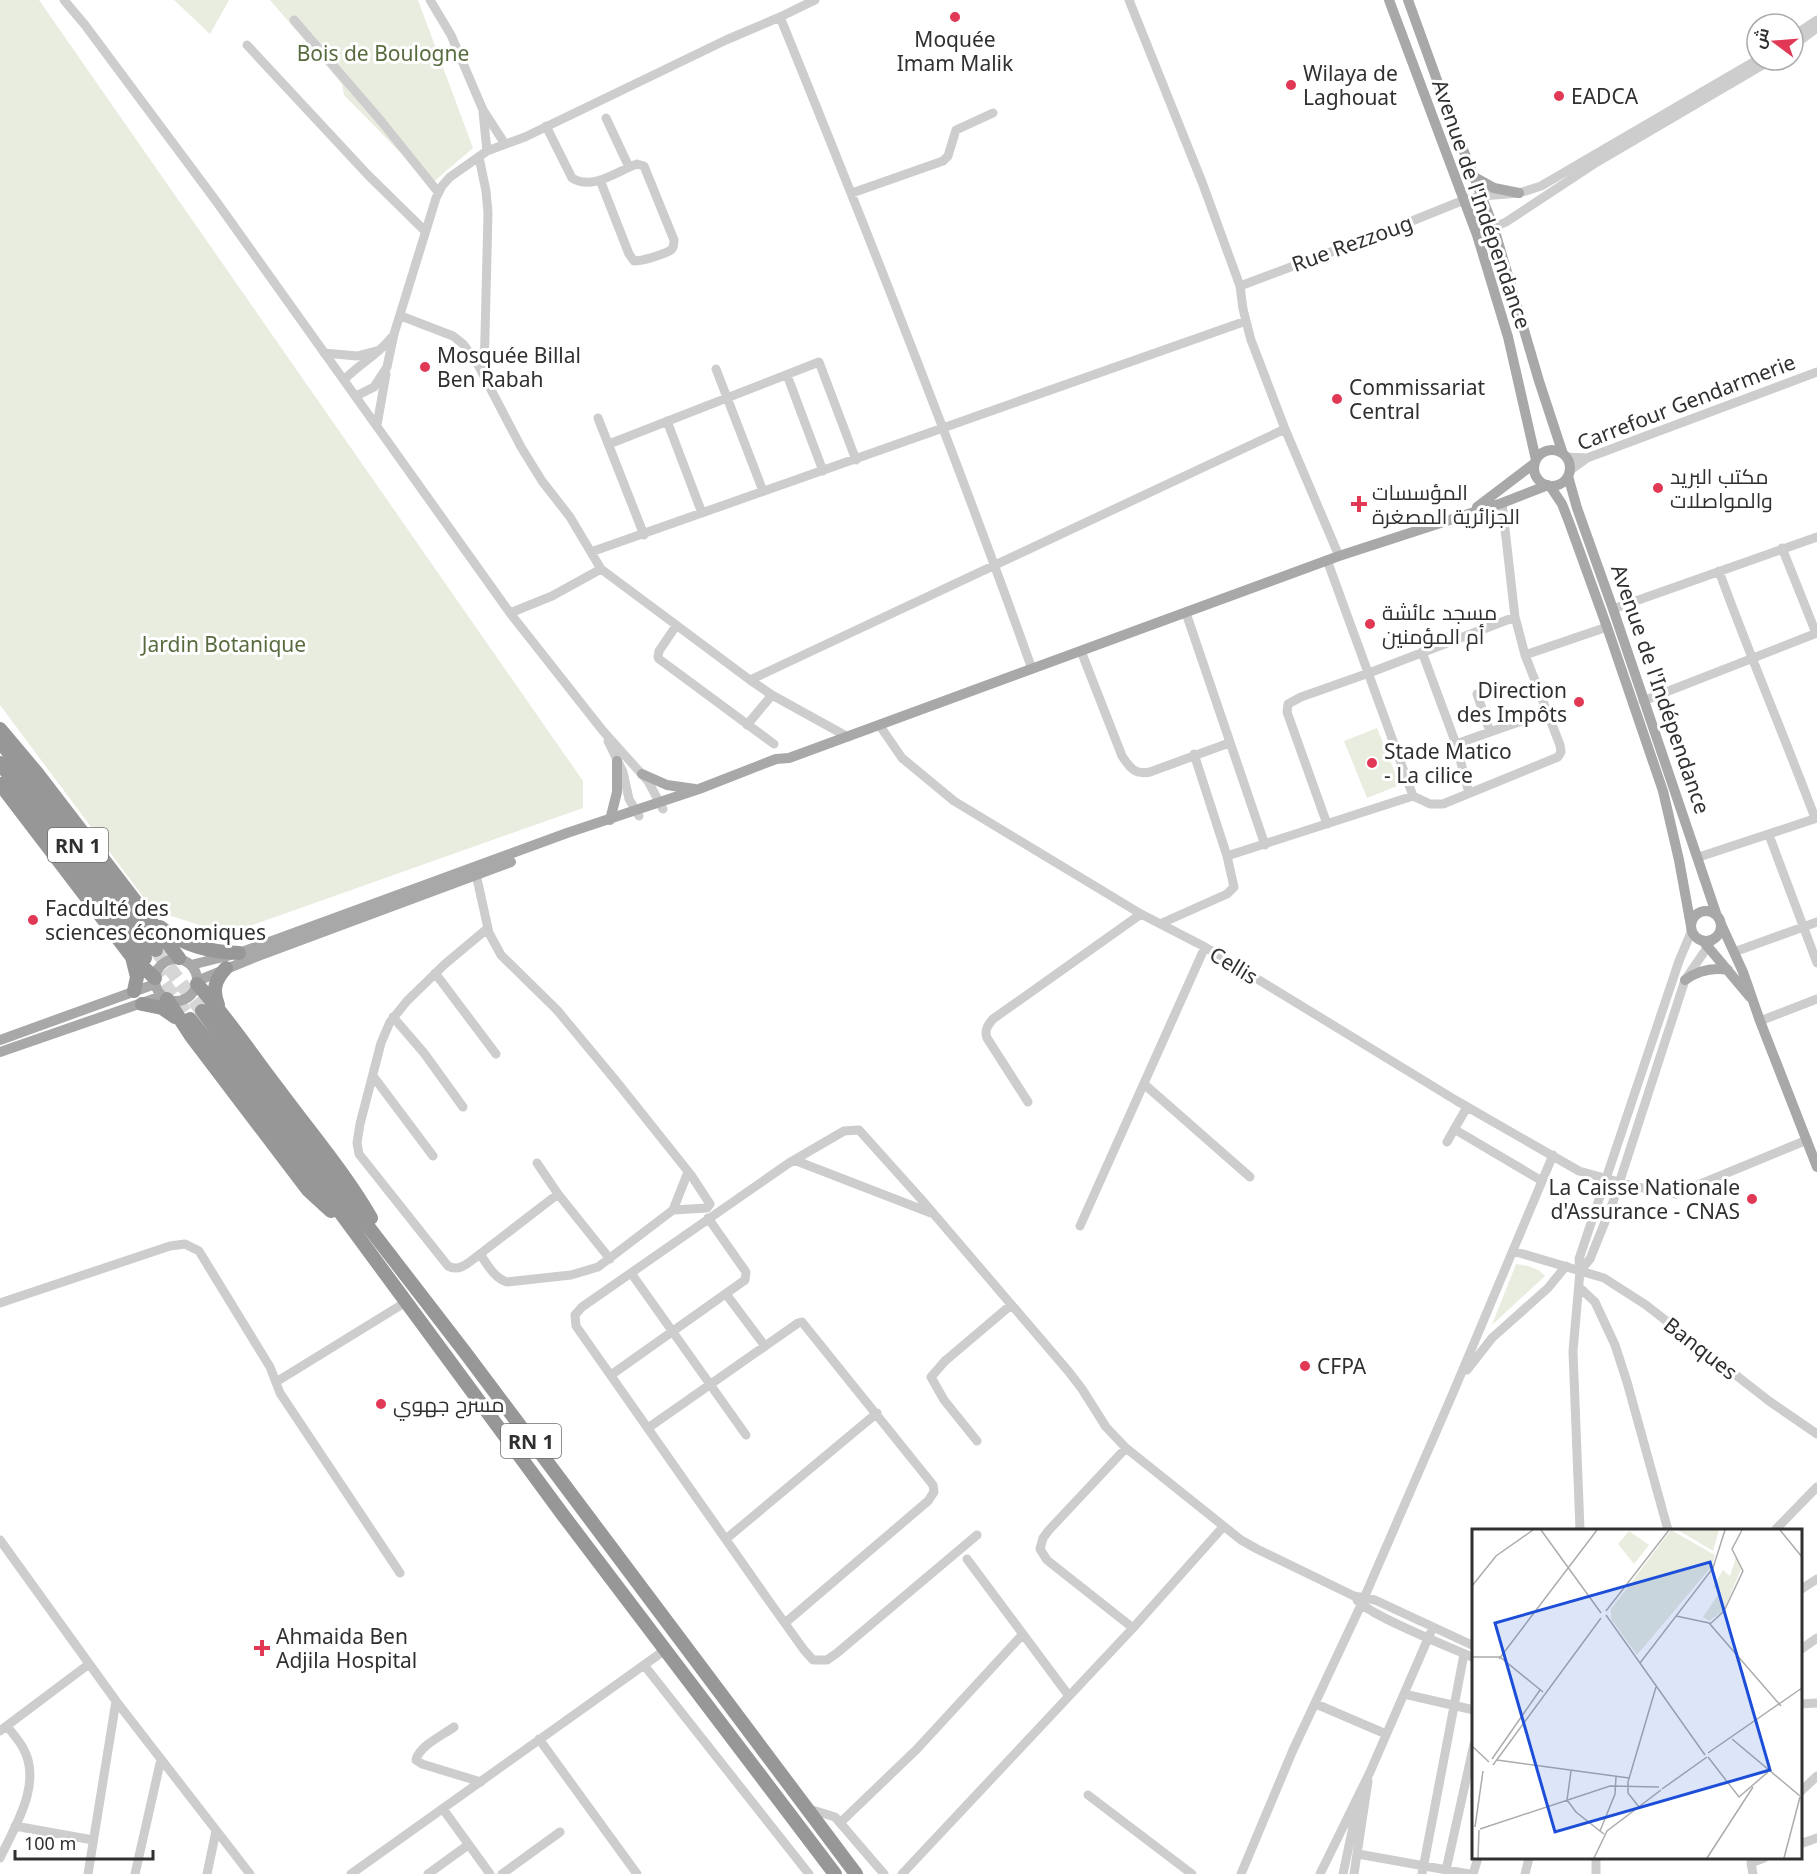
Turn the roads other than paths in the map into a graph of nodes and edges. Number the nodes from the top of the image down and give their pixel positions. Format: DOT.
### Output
graph roads {
  1 [pos="64,0"];
  2 [pos="432,0"];
  3 [pos="815,0"];
  4 [pos="1129,0"];
  5 [pos="1389,0"];
  6 [pos="1408,0"];
  7 [pos="780,17"];
  8 [pos="294,20"];
  9 [pos="248,45"];
  10 [pos="1431,61"];
  11 [pos="1745,67"];
  12 [pos="1414,68"];
  13 [pos="1751,72"];
  14 [pos="483,110"];
  15 [pos="993,113"];
  16 [pos="1450,116"];
  17 [pos="606,118"];
  18 [pos="1435,122"];
  19 [pos="546,126"];
  20 [pos="505,144"];
  21 [pos="483,154"];
  22 [pos="629,167"];
  23 [pos="1473,176"];
  24 [pos="600,180"];
  25 [pos="438,192"];
  26 [pos="852,193"];
  27 [pos="1519,193"];
  28 [pos="1482,196"];
  29 [pos="1464,200"];
  30 [pos="1494,228"];
  31 [pos="425,231"];
  32 [pos="1477,235"];
  33 [pos="1240,286"];
  34 [pos="400,316"];
  35 [pos="1246,321"];
  36 [pos="394,334"];
  37 [pos="383,348"];
  38 [pos="324,353"];
  39 [pos="387,367"];
  40 [pos="716,369"];
  41 [pos="1817,372"];
  42 [pos="787,375"];
  43 [pos="484,377"];
  44 [pos="344,380"];
  45 [pos="356,396"];
  46 [pos="728,398"];
  47 [pos="598,418"];
  48 [pos="668,421"];
  49 [pos="377,425"];
  50 [pos="944,428"];
  51 [pos="1285,429"];
  52 [pos="609,444"];
  53 [pos="1565,455"];
  54 [pos="1587,458"];
  55 [pos="856,460"];
  56 [pos="1535,461"];
  57 [pos="823,471"];
  58 [pos="1568,474"];
  59 [pos="1549,485"];
  60 [pos="763,491"];
  61 [pos="1502,503"];
  62 [pos="1472,511"];
  63 [pos="702,513"];
  64 [pos="645,535"];
  65 [pos="1817,537"];
  66 [pos="1782,548"];
  67 [pos="591,552"];
  68 [pos="1339,556"];
  69 [pos="1327,560"];
  70 [pos="995,564"];
  71 [pos="601,570"];
  72 [pos="1719,571"];
  73 [pos="1613,609"];
  74 [pos="510,613"];
  75 [pos="1186,613"];
  76 [pos="1515,617"];
  77 [pos="676,626"];
  78 [pos="1607,627"];
  79 [pos="1816,633"];
  80 [pos="1081,651"];
  81 [pos="1422,652"];
  82 [pos="1526,656"];
  83 [pos="1752,659"];
  84 [pos="1032,669"];
  85 [pos="1369,674"];
  86 [pos="750,680"];
  87 [pos="772,694"];
  88 [pos="1477,694"];
  89 [pos="1643,700"];
  90 [pos="1547,712"];
  91 [pos="747,725"];
  92 [pos="880,726"];
  93 [pos="0,729"];
  94 [pos="603,731"];
  95 [pos="1490,732"];
  96 [pos="848,737"];
  97 [pos="0,741"];
  98 [pos="1229,742"];
  99 [pos="774,744"];
  100 [pos="1456,744"];
  101 [pos="1194,754"];
  102 [pos="789,758"];
  103 [pos="618,761"];
  104 [pos="0,763"];
  105 [pos="642,774"];
  106 [pos="0,784"];
  107 [pos="699,789"];
  108 [pos="1469,793"];
  109 [pos="1413,796"];
  110 [pos="662,806"];
  111 [pos="638,813"];
  112 [pos="1816,818"];
  113 [pos="610,819"];
  114 [pos="1327,824"];
  115 [pos="1769,835"];
  116 [pos="1265,845"];
  117 [pos="1227,856"];
  118 [pos="1699,857"];
  119 [pos="476,874"];
  120 [pos="1141,914"];
  121 [pos="147,917"];
  122 [pos="1719,920"];
  123 [pos="1817,922"];
  124 [pos="1162,923"];
  125 [pos="1804,927"];
  126 [pos="488,928"];
  127 [pos="1691,928"];
  128 [pos="1708,942"];
  129 [pos="1205,947"];
  130 [pos="1734,952"];
  131 [pos="239,953"];
  132 [pos="144,955"];
  133 [pos="185,962"];
  134 [pos="1817,963"];
  135 [pos="226,968"];
  136 [pos="1728,970"];
  137 [pos="435,973"];
  138 [pos="1685,980"];
  139 [pos="155,981"];
  140 [pos="197,982"];
  141 [pos="134,991"];
  142 [pos="165,998"];
  143 [pos="1816,1003"];
  144 [pos="142,1004"];
  145 [pos="1755,1005"];
  146 [pos="220,1010"];
  147 [pos="202,1011"];
  148 [pos="393,1017"];
  149 [pos="186,1020"];
  150 [pos="1760,1021"];
  151 [pos="0,1040"];
  152 [pos="0,1052"];
  153 [pos="496,1054"];
  154 [pos="373,1076"];
  155 [pos="1144,1084"];
  156 [pos="1028,1102"];
  157 [pos="463,1107"];
  158 [pos="1467,1107"];
  159 [pos="1454,1129"];
  160 [pos="1447,1142"];
  161 [pos="1813,1152"];
  162 [pos="1553,1155"];
  163 [pos="433,1156"];
  164 [pos="794,1160"];
  165 [pos="537,1163"];
  166 [pos="688,1172"];
  167 [pos="1250,1177"];
  168 [pos="1606,1179"];
  169 [pos="1542,1181"];
  170 [pos="1619,1182"];
  171 [pos="558,1194"];
  172 [pos="673,1210"];
  173 [pos="934,1214"];
  174 [pos="708,1218"];
  175 [pos="1080,1226"];
  176 [pos="384,1247"];
  177 [pos="1513,1251"];
  178 [pos="480,1254"];
  179 [pos="610,1259"];
  180 [pos="1566,1266"];
  181 [pos="1580,1271"];
  182 [pos="631,1273"];
  183 [pos="1579,1287"];
  184 [pos="726,1294"];
  185 [pos="406,1302"];
  186 [pos="0,1303"];
  187 [pos="1011,1305"];
  188 [pos="673,1332"];
  189 [pos="765,1347"];
  190 [pos="611,1376"];
  191 [pos="276,1382"];
  192 [pos="711,1384"];
  193 [pos="1453,1393"];
  194 [pos="877,1413"];
  195 [pos="648,1428"];
  196 [pos="1817,1434"];
  197 [pos="746,1435"];
  198 [pos="977,1441"];
  199 [pos="1126,1448"];
  200 [pos="1817,1487"];
  201 [pos="1223,1527"];
  202 [pos="1580,1529"];
  203 [pos="1668,1529"];
  204 [pos="1776,1529"];
  205 [pos="977,1535"];
  206 [pos="726,1539"];
  207 [pos="0,1540"];
  208 [pos="967,1559"];
  209 [pos="400,1573"];
  210 [pos="1817,1579"];
  211 [pos="1803,1588"];
  212 [pos="1817,1591"];
  213 [pos="1363,1601"];
  214 [pos="785,1623"];
  215 [pos="1133,1628"];
  216 [pos="1432,1628"];
  217 [pos="1023,1634"];
  218 [pos="1428,1638"];
  219 [pos="1817,1638"];
  220 [pos="1472,1646"];
  221 [pos="1817,1647"];
  222 [pos="1802,1648"];
  223 [pos="1802,1649"];
  224 [pos="665,1650"];
  225 [pos="1469,1656"];
  226 [pos="89,1664"];
  227 [pos="644,1665"];
  228 [pos="1404,1694"];
  229 [pos="1069,1696"];
  230 [pos="116,1701"];
  231 [pos="1817,1703"];
  232 [pos="1316,1704"];
  233 [pos="1802,1704"];
  234 [pos="1453,1706"];
  235 [pos="1472,1710"];
  236 [pos="454,1727"];
  237 [pos="3,1728"];
  238 [pos="1386,1734"];
  239 [pos="539,1739"];
  240 [pos="1472,1756"];
  241 [pos="161,1759"];
  242 [pos="1370,1772"];
  243 [pos="1817,1776"];
  244 [pos="481,1782"];
  245 [pos="1361,1789"];
  246 [pos="1469,1790"];
  247 [pos="1802,1790"];
  248 [pos="1088,1795"];
  249 [pos="806,1808"];
  250 [pos="443,1809"];
  251 [pos="841,1822"];
  252 [pos="15,1826"];
  253 [pos="216,1831"];
  254 [pos="560,1832"];
  255 [pos="1817,1839"];
  256 [pos="93,1840"];
  257 [pos="1802,1843"];
  258 [pos="468,1845"];
  259 [pos="1358,1854"];
  260 [pos="0,1858"];
  261 [pos="1477,1859"];
  262 [pos="1529,1859"];
  263 [pos="1750,1860"];
  264 [pos="1422,1870"];
  265 [pos="1446,1870"];
  266 [pos="1324,1873"];
  267 [pos="88,1874"];
  268 [pos="135,1874"];
  269 [pos="207,1874"];
  270 [pos="250,1874"];
  271 [pos="351,1874"];
  272 [pos="428,1874"];
  273 [pos="490,1874"];
  274 [pos="502,1874"];
  275 [pos="637,1874"];
  276 [pos="809,1874"];
  277 [pos="835,1874"];
  278 [pos="856,1874"];
  279 [pos="884,1874"];
  280 [pos="902,1874"];
  281 [pos="1192,1874"];
  282 [pos="1241,1874"];
  283 [pos="1343,1874"];
  284 [pos="1354,1874"];
  285 [pos="1471,1874"];
  286 [pos="1525,1874"];
  287 [pos="1753,1874"];
  1 -- 38 [label="street"];
  2 -- 14 [label="street"];
  3 -- 7 [label="street"];
  4 -- 33 [label="street"];
  5 -- 12 [label="main road, Avenue de l'Indépendance"];
  6 -- 10 [label="main road"];
  7 -- 19 [label="street"];
  7 -- 26 [label="street"];
  8 -- 25 [label="street"];
  9 -- 31 [label="street"];
  10 -- 12 [label="main road"];
  10 -- 16 [label="main road"];
  11 -- 27 [label="street, Rue Rezzoug"];
  12 -- 18 [label="main road, Avenue de l'Indépendance"];
  13 -- 30 [label="street"];
  14 -- 20 [label="street"];
  14 -- 21 [label="street"];
  15 -- 26 [label="street"];
  16 -- 18 [label="main road"];
  16 -- 23 [label="main road"];
  17 -- 22 [label="street"];
  18 -- 29 [label="main road, Avenue de l'Indépendance"];
  19 -- 20 [label="street"];
  19 -- 24 [label="street"];
  20 -- 21 [label="street"];
  21 -- 25 [label="street"];
  21 -- 43 [label="street"];
  22 -- 24 [label="street"];
  22 -- 24 [label="street"];
  23 -- 27 [label="main road"];
  23 -- 28 [label="main road"];
  25 -- 31 [label="street"];
  26 -- 50 [label="street"];
  27 -- 28 [label="street, Rue Rezzoug"];
  28 -- 29 [label="street, Rue Rezzoug"];
  28 -- 30 [label="main road"];
  29 -- 32 [label="main road, Avenue de l'Indépendance"];
  29 -- 33 [label="street, Rue Rezzoug"];
  30 -- 32 [label="street"];
  30 -- 53 [label="main road"];
  31 -- 34 [label="street"];
  32 -- 56 [label="main road, Avenue de l'Indépendance"];
  33 -- 35 [label="street"];
  34 -- 36 [label="street"];
  34 -- 43 [label="street"];
  35 -- 50 [label="street"];
  35 -- 51 [label="street"];
  36 -- 37 [label="street"];
  36 -- 39 [label="street"];
  37 -- 38 [label="street"];
  37 -- 44 [label="street"];
  38 -- 44 [label="street"];
  39 -- 45 [label="street"];
  39 -- 49 [label="street"];
  40 -- 46 [label="street"];
  41 -- 54 [label="street, Carrefour Gendarmerie"];
  42 -- 46 [label="street"];
  42 -- 55 [label="street"];
  42 -- 57 [label="street"];
  43 -- 67 [label="street"];
  44 -- 45 [label="street"];
  45 -- 49 [label="street"];
  46 -- 48 [label="street"];
  46 -- 60 [label="street"];
  47 -- 52 [label="street"];
  48 -- 52 [label="street"];
  48 -- 63 [label="street"];
  49 -- 74 [label="street"];
  50 -- 55 [label="street"];
  50 -- 70 [label="street"];
  51 -- 68 [label="street"];
  51 -- 70 [label="street"];
  52 -- 64 [label="street"];
  53 -- 54 [label="street"];
  53 -- 56 [label="main road, Carrefour Gendarmerie"];
  53 -- 58 [label="main road, Carrefour Gendarmerie"];
  54 -- 58 [label="street, Carrefour Gendarmerie"];
  55 -- 57 [label="street"];
  56 -- 59 [label="main road"];
  56 -- 62 [label="main road"];
  57 -- 60 [label="street"];
  58 -- 59 [label="main road, Carrefour Gendarmerie"];
  58 -- 73 [label="main road, Avenue de l'Indépendance"];
  59 -- 61 [label="main road, Carrefour Gendarmerie"];
  59 -- 78 [label="main road, Avenue de l'Indépendance"];
  60 -- 63 [label="street"];
  61 -- 62 [label="main road, Carrefour Gendarmerie"];
  61 -- 76 [label="street"];
  62 -- 68 [label="main road"];
  63 -- 64 [label="street"];
  64 -- 67 [label="street"];
  65 -- 66 [label="street"];
  66 -- 72 [label="street"];
  66 -- 79 [label="street"];
  67 -- 71 [label="street"];
  68 -- 69 [label="main road"];
  69 -- 75 [label="main road"];
  69 -- 85 [label="street"];
  70 -- 84 [label="street"];
  70 -- 86 [label="street"];
  71 -- 74 [label="street"];
  71 -- 77 [label="street"];
  72 -- 73 [label="street"];
  72 -- 83 [label="street"];
  73 -- 89 [label="main road, Avenue de l'Indépendance"];
  74 -- 94 [label="street"];
  75 -- 80 [label="main road"];
  75 -- 98 [label="street"];
  76 -- 81 [label="street"];
  76 -- 82 [label="street"];
  77 -- 86 [label="street"];
  77 -- 91 [label="street"];
  78 -- 82 [label="street"];
  78 -- 127 [label="main road, Avenue de l'Indépendance"];
  79 -- 83 [label="street"];
  80 -- 84 [label="main road"];
  80 -- 101 [label="street"];
  81 -- 85 [label="street"];
  81 -- 100 [label="street"];
  82 -- 90 [label="street"];
  83 -- 89 [label="street"];
  83 -- 112 [label="street"];
  84 -- 92 [label="main road"];
  85 -- 109 [label="street"];
  85 -- 114 [label="street"];
  86 -- 87 [label="street"];
  87 -- 91 [label="street"];
  87 -- 96 [label="street"];
  88 -- 95 [label="street"];
  89 -- 118 [label="main road, Avenue de l'Indépendance"];
  90 -- 95 [label="street"];
  90 -- 108 [label="street"];
  91 -- 99 [label="street"];
  92 -- 96 [label="main road"];
  92 -- 120 [label="street, Cellis"];
  93 -- 121 [label="highway"];
  94 -- 103 [label="street"];
  94 -- 105 [label="street"];
  95 -- 100 [label="street"];
  96 -- 102 [label="main road"];
  97 -- 132 [label="highway, RN 1"];
  98 -- 101 [label="street"];
  98 -- 116 [label="street"];
  100 -- 108 [label="street"];
  101 -- 117 [label="street"];
  102 -- 107 [label="main road"];
  102 -- 110 [label="main road"];
  103 -- 111 [label="street"];
  103 -- 113 [label="main road"];
  104 -- 132 [label="highway, RN 1"];
  105 -- 107 [label="main road"];
  105 -- 110 [label="street"];
  106 -- 132 [label="highway"];
  107 -- 110 [label="main road"];
  108 -- 109 [label="street"];
  109 -- 114 [label="street"];
  110 -- 111 [label="main road"];
  111 -- 113 [label="main road"];
  111 -- 119 [label="main road"];
  112 -- 115 [label="street"];
  113 -- 131 [label="main road"];
  114 -- 116 [label="street"];
  115 -- 118 [label="street"];
  115 -- 125 [label="street"];
  116 -- 117 [label="street"];
  117 -- 124 [label="street"];
  118 -- 122 [label="main road, Avenue de l'Indépendance"];
  119 -- 126 [label="street"];
  119 -- 135 [label="main road"];
  120 -- 124 [label="street, Cellis"];
  120 -- 156 [label="street"];
  121 -- 131 [label="highway"];
  121 -- 133 [label="highway"];
  122 -- 127 [label="main road"];
  122 -- 128 [label="main road"];
  122 -- 130 [label="main road, Avenue de l'Indépendance"];
  123 -- 125 [label="street"];
  124 -- 129 [label="street, Cellis"];
  125 -- 130 [label="street"];
  125 -- 134 [label="street"];
  126 -- 137 [label="street"];
  126 -- 166 [label="street"];
  127 -- 128 [label="main road"];
  127 -- 168 [label="street"];
  128 -- 136 [label="main road, Avenue de l'Indépendance"];
  128 -- 138 [label="street"];
  129 -- 155 [label="street"];
  129 -- 158 [label="street, Cellis"];
  130 -- 145 [label="main road, Avenue de l'Indépendance"];
  131 -- 133 [label="main road"];
  132 -- 139 [label="highway"];
  132 -- 141 [label="highway"];
  133 -- 139 [label="main road"];
  133 -- 140 [label="main road"];
  135 -- 140 [label="main road"];
  135 -- 146 [label="highway"];
  136 -- 138 [label="main road"];
  136 -- 145 [label="main road, Avenue de l'Indépendance"];
  137 -- 148 [label="street"];
  137 -- 153 [label="street"];
  138 -- 170 [label="street"];
  139 -- 141 [label="main road"];
  139 -- 142 [label="main road"];
  140 -- 142 [label="main road"];
  140 -- 146 [label="highway"];
  141 -- 151 [label="main road"];
  142 -- 144 [label="main road"];
  142 -- 149 [label="highway"];
  143 -- 150 [label="street"];
  144 -- 149 [label="highway"];
  144 -- 152 [label="main road"];
  145 -- 150 [label="main road, Avenue de l'Indépendance"];
  146 -- 176 [label="highway"];
  147 -- 176 [label="highway, RN 1"];
  148 -- 154 [label="street"];
  148 -- 157 [label="street"];
  149 -- 185 [label="highway, RN 1"];
  150 -- 161 [label="main road, Avenue de l'Indépendance"];
  154 -- 163 [label="street"];
  154 -- 178 [label="street"];
  155 -- 167 [label="street"];
  155 -- 175 [label="street"];
  158 -- 159 [label="street"];
  158 -- 162 [label="street, Cellis"];
  159 -- 160 [label="street"];
  159 -- 169 [label="street"];
  161 -- 170 [label="street, Cellis"];
  162 -- 168 [label="street, Cellis"];
  162 -- 169 [label="street"];
  164 -- 173 [label="street"];
  164 -- 173 [label="street"];
  164 -- 174 [label="street"];
  165 -- 171 [label="street"];
  166 -- 172 [label="street"];
  166 -- 172 [label="street"];
  168 -- 170 [label="street, Cellis"];
  168 -- 181 [label="street"];
  169 -- 177 [label="street"];
  170 -- 181 [label="street"];
  171 -- 178 [label="street"];
  171 -- 179 [label="street"];
  172 -- 179 [label="street"];
  173 -- 187 [label="street"];
  174 -- 182 [label="street"];
  174 -- 184 [label="street"];
  176 -- 249 [label="highway, RN 1"];
  177 -- 180 [label="street, Banques"];
  177 -- 193 [label="street"];
  178 -- 179 [label="street"];
  180 -- 181 [label="street, Banques"];
  180 -- 193 [label="street"];
  181 -- 183 [label="street"];
  181 -- 196 [label="street, Banques"];
  182 -- 188 [label="street"];
  182 -- 190 [label="street"];
  183 -- 202 [label="street"];
  183 -- 203 [label="street"];
  184 -- 188 [label="street"];
  184 -- 189 [label="street"];
  185 -- 191 [label="street"];
  185 -- 224 [label="highway, RN 1"];
  186 -- 191 [label="street"];
  187 -- 198 [label="street"];
  187 -- 199 [label="street"];
  188 -- 190 [label="street"];
  188 -- 192 [label="street"];
  189 -- 192 [label="street"];
  189 -- 194 [label="street"];
  190 -- 195 [label="street"];
  191 -- 209 [label="street"];
  192 -- 195 [label="street"];
  192 -- 197 [label="street"];
  193 -- 213 [label="street"];
  194 -- 206 [label="street"];
  194 -- 214 [label="street"];
  195 -- 206 [label="street"];
  199 -- 201 [label="street"];
  199 -- 215 [label="street"];
  200 -- 204 [label="street"];
  201 -- 213 [label="street"];
  201 -- 215 [label="street"];
  205 -- 214 [label="street"];
  206 -- 214 [label="street"];
  207 -- 226 [label="street"];
  208 -- 217 [label="street"];
  210 -- 211 [label="street"];
  211 -- 212 [label="street"];
  213 -- 216 [label="street"];
  213 -- 218 [label="street"];
  213 -- 232 [label="street"];
  215 -- 229 [label="street"];
  216 -- 218 [label="street"];
  216 -- 220 [label="street"];
  217 -- 229 [label="street"];
  217 -- 251 [label="street"];
  218 -- 225 [label="street"];
  218 -- 228 [label="street"];
  219 -- 222 [label="street"];
  221 -- 223 [label="street"];
  224 -- 227 [label="street"];
  224 -- 277 [label="highway, RN 1"];
  225 -- 234 [label="street"];
  226 -- 230 [label="street"];
  226 -- 237 [label="street"];
  227 -- 239 [label="street"];
  227 -- 276 [label="street"];
  228 -- 234 [label="street"];
  228 -- 238 [label="street"];
  229 -- 280 [label="street"];
  230 -- 241 [label="street"];
  230 -- 256 [label="street"];
  231 -- 233 [label="street"];
  232 -- 238 [label="street"];
  232 -- 282 [label="street"];
  234 -- 235 [label="street"];
  234 -- 264 [label="street"];
  236 -- 244 [label="street"];
  237 -- 252 [label="street"];
  238 -- 242 [label="street"];
  239 -- 244 [label="street"];
  239 -- 275 [label="street"];
  240 -- 246 [label="street"];
  241 -- 253 [label="street"];
  241 -- 268 [label="street"];
  242 -- 245 [label="street"];
  242 -- 259 [label="street"];
  243 -- 247 [label="street"];
  244 -- 250 [label="street"];
  245 -- 266 [label="street"];
  245 -- 283 [label="street"];
  246 -- 265 [label="street"];
  248 -- 281 [label="street"];
  249 -- 251 [label="street"];
  249 -- 278 [label="highway, RN 1"];
  250 -- 258 [label="street"];
  250 -- 271 [label="street"];
  251 -- 279 [label="street"];
  252 -- 256 [label="street"];
  252 -- 260 [label="street"];
  253 -- 269 [label="street"];
  253 -- 270 [label="street"];
  254 -- 274 [label="street"];
  255 -- 257 [label="street"];
  256 -- 267 [label="street"];
  258 -- 272 [label="street"];
  258 -- 273 [label="street"];
  259 -- 264 [label="street"];
  259 -- 284 [label="street"];
  261 -- 285 [label="street"];
  262 -- 286 [label="street"];
  263 -- 287 [label="street"];
  264 -- 265 [label="street"];
  265 -- 285 [label="street"];
}
